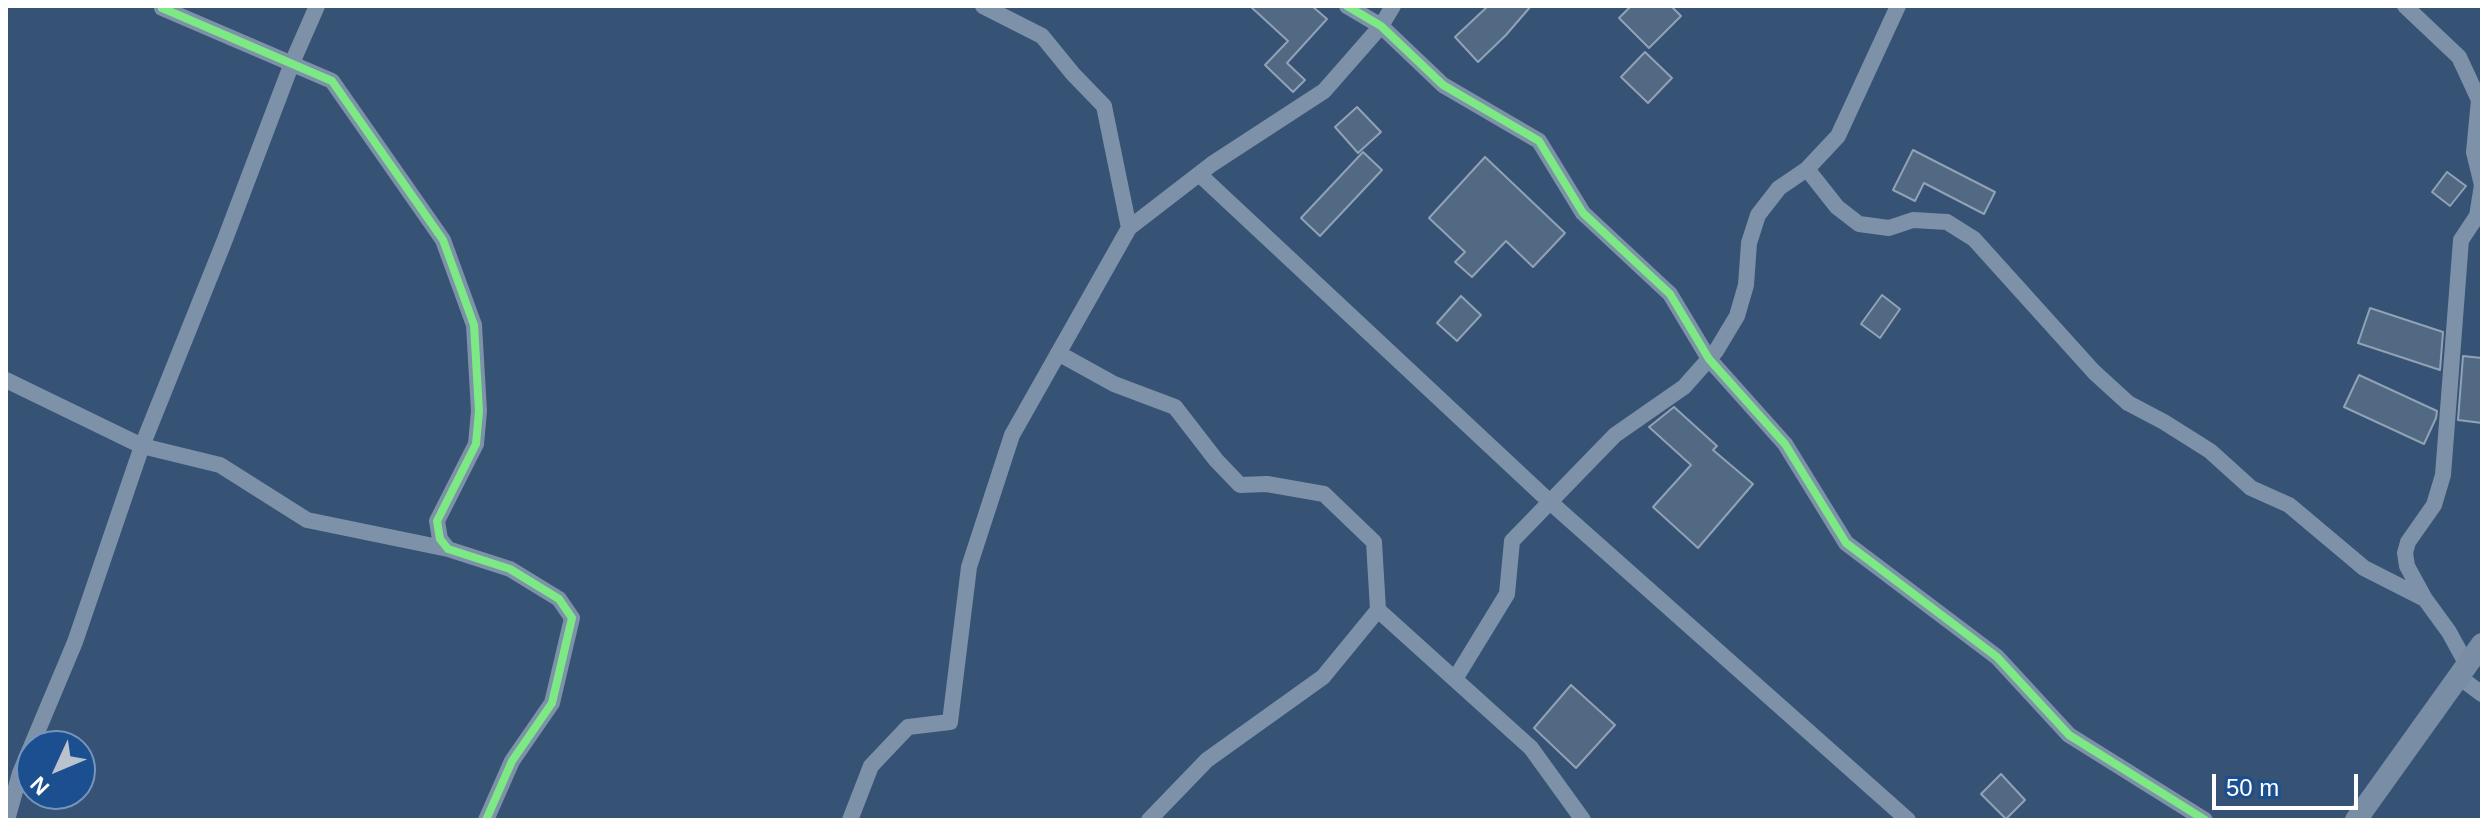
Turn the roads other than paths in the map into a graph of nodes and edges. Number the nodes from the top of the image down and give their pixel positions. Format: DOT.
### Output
graph roads {
  1 [pos="317,6"];
  2 [pos="983,6"];
  3 [pos="1347,6"];
  4 [pos="1373,6"];
  5 [pos="1393,6"];
  6 [pos="1898,6"];
  7 [pos="2405,6"];
  8 [pos="162,8"];
  9 [pos="1381,26"];
  10 [pos="292,63"];
  11 [pos="2482,64"];
  12 [pos="2472,80"];
  13 [pos="2481,101"];
  14 [pos="1807,169"];
  15 [pos="1199,174"];
  16 [pos="1129,228"];
  17 [pos="1058,353"];
  18 [pos="1709,359"];
  19 [pos="6,380"];
  20 [pos="142,446"];
  21 [pos="1550,502"];
  22 [pos="448,549"];
  23 [pos="2425,599"];
  24 [pos="1378,610"];
  25 [pos="2482,644"];
  26 [pos="2463,671"];
  27 [pos="1455,679"];
  28 [pos="2482,694"];
  29 [pos="7,820"];
  30 [pos="486,820"];
  31 [pos="850,820"];
  32 [pos="1149,820"];
  33 [pos="1583,820"];
  34 [pos="1908,820"];
  35 [pos="2205,820"];
  36 [pos="2356,820"];
  1 -- 10 [label="street"];
  2 -- 16 [label="street"];
  3 -- 9 [label="street"];
  4 -- 9 [label="street"];
  5 -- 9 [label="street"];
  6 -- 14 [label="street"];
  7 -- 12 [label="street"];
  8 -- 10 [label="street"];
  9 -- 15 [label="street"];
  9 -- 18 [label="street"];
  10 -- 20 [label="street"];
  10 -- 22 [label="street"];
  11 -- 12 [label="street"];
  12 -- 13 [label="street"];
  13 -- 23 [label="street"];
  14 -- 18 [label="street"];
  14 -- 23 [label="street"];
  15 -- 16 [label="street"];
  15 -- 21 [label="street"];
  16 -- 17 [label="street"];
  17 -- 24 [label="street"];
  17 -- 31 [label="street"];
  18 -- 21 [label="street"];
  18 -- 35 [label="street"];
  19 -- 20 [label="street"];
  20 -- 22 [label="street"];
  20 -- 29 [label="street"];
  21 -- 27 [label="street"];
  21 -- 34 [label="street"];
  22 -- 30 [label="street"];
  23 -- 26 [label="street"];
  24 -- 27 [label="street"];
  24 -- 32 [label="street"];
  25 -- 26 [label="main road"];
  26 -- 28 [label="street"];
  26 -- 36 [label="main road"];
  27 -- 33 [label="street"];
}
